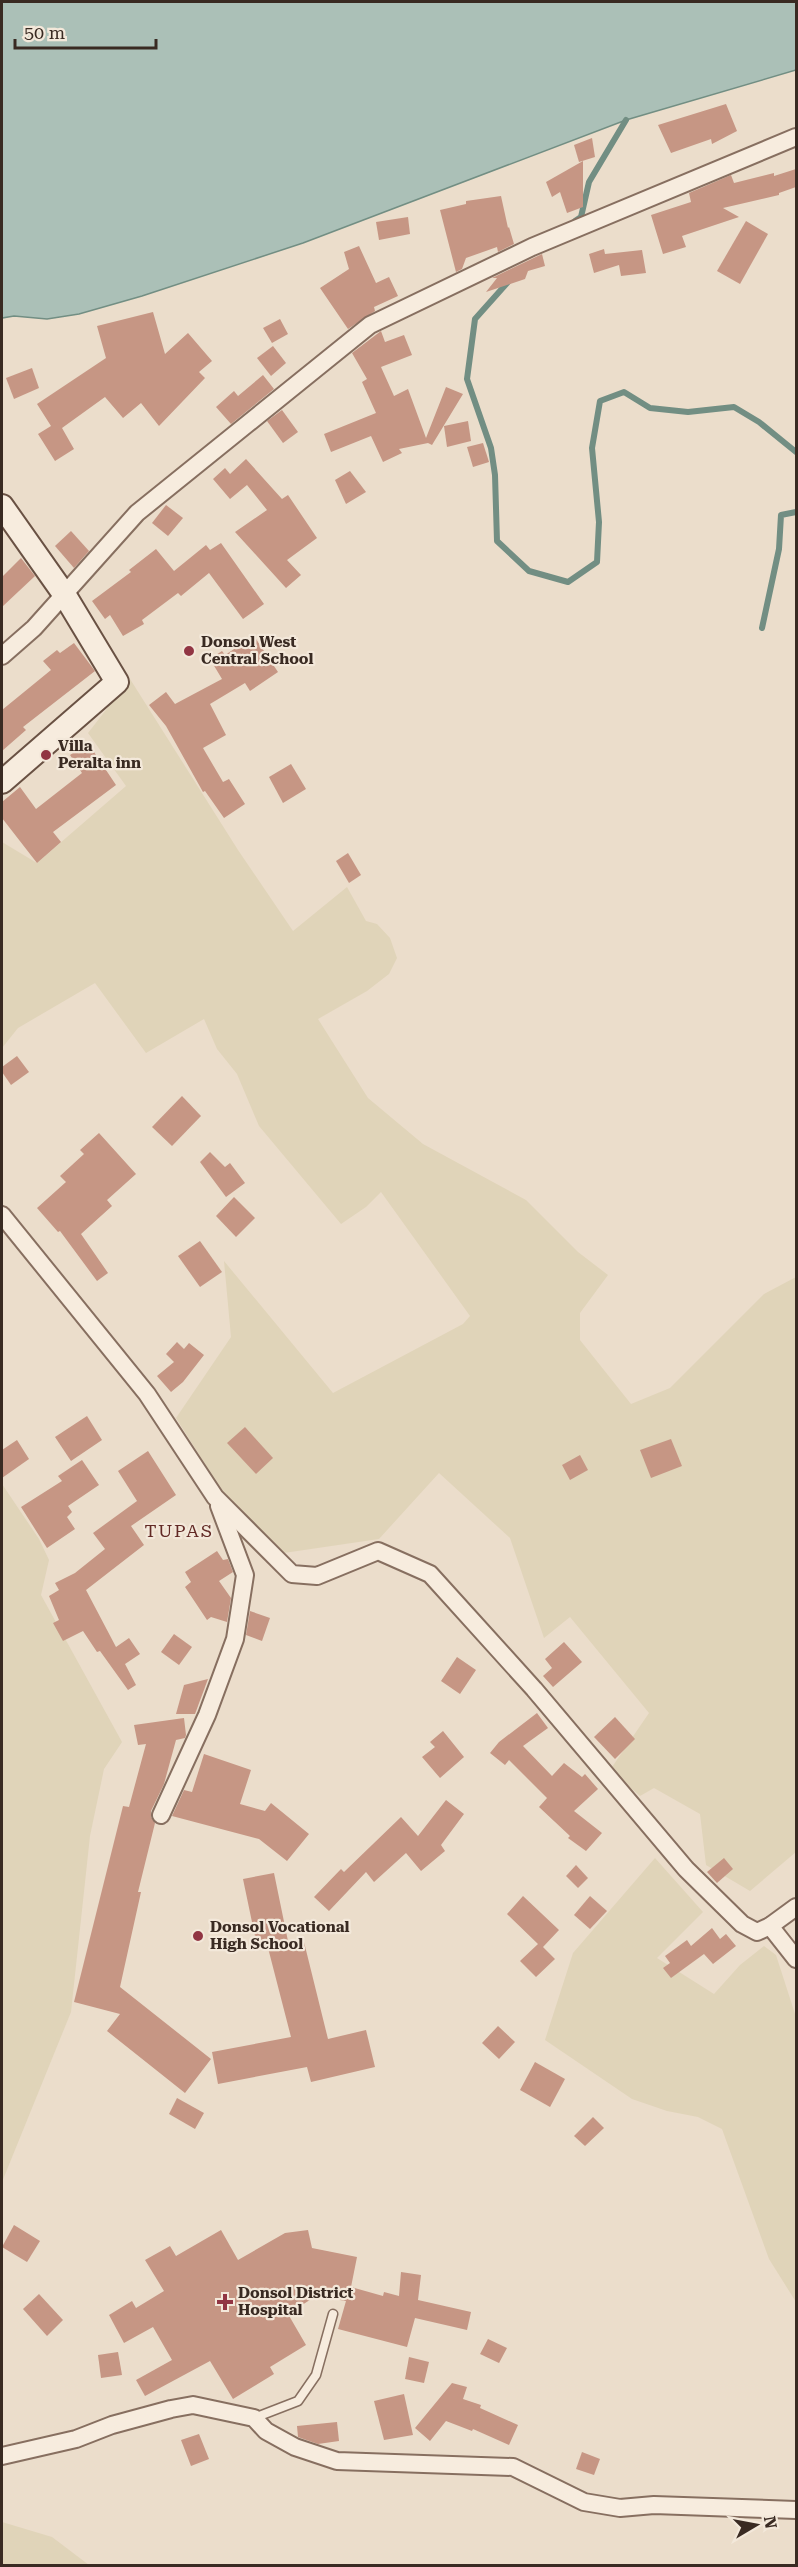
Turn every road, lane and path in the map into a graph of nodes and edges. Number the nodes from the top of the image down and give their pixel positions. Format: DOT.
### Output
graph roads {
  1 [pos="796,137"];
  2 [pos="2,506"];
  3 [pos="64,594"];
  4 [pos="2,656"];
  5 [pos="2,782"];
  6 [pos="2,1215"];
  7 [pos="215,1497"];
  8 [pos="161,1815"];
  9 [pos="796,1907"];
  10 [pos="770,1926"];
  11 [pos="796,1959"];
  12 [pos="333,2314"];
  13 [pos="254,2418"];
  14 [pos="2,2456"];
  15 [pos="796,2510"];
  1 -- 3 [label="street"];
  2 -- 3 [label="main road"];
  3 -- 4 [label="street"];
  3 -- 5 [label="main road"];
  6 -- 7 [label="street"];
  7 -- 8 [label="street"];
  7 -- 10 [label="street"];
  9 -- 10 [label="street"];
  10 -- 11 [label="street"];
  12 -- 13 [label="lane"];
  13 -- 14 [label="street"];
  13 -- 15 [label="street"];
}
